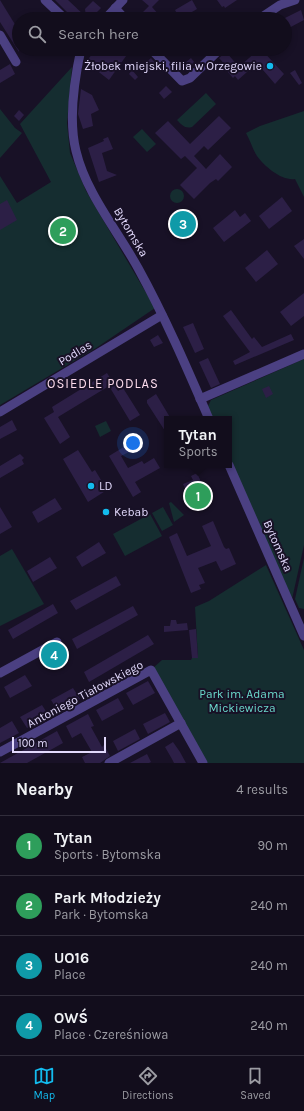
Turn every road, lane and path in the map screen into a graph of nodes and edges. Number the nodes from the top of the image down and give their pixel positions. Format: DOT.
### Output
graph roads {
  1 [pos="45,0"];
  2 [pos="123,0"];
  3 [pos="295,0"];
  4 [pos="115,8"];
  5 [pos="58,12"];
  6 [pos="111,12"];
  7 [pos="119,12"];
  8 [pos="270,12"];
  9 [pos="0,35"];
  10 [pos="12,55"];
  11 [pos="12,56"];
  12 [pos="80,56"];
  13 [pos="158,56"];
  14 [pos="213,56"];
  15 [pos="16,62"];
  16 [pos="162,315"];
  17 [pos="304,354"];
  18 [pos="200,399"];
  19 [pos="0,412"];
  20 [pos="208,416"];
  21 [pos="230,468"];
  22 [pos="304,636"];
  23 [pos="56,642"];
  24 [pos="0,673"];
  25 [pos="181,723"];
  26 [pos="0,752"];
  27 [pos="109,763"];
  28 [pos="202,763"];
  1 -- 5 [label="street"];
  2 -- 4 [label="street"];
  3 -- 8 [label="street"];
  4 -- 6 [label="street"];
  4 -- 7 [label="street"];
  9 -- 10 [label="street"];
  11 -- 15 [label="street"];
  12 -- 16 [label="street, Bytomska"];
  13 -- 14 [label="street"];
  16 -- 18 [label="street, Bytomska"];
  16 -- 19 [label="street, Podlas"];
  17 -- 18 [label="street"];
  18 -- 20 [label="street, Bytomska"];
  21 -- 22 [label="street, Bytomska"];
  23 -- 24 [label="street"];
  25 -- 26 [label="street, Antoniego Tiałowskiego"];
  25 -- 27 [label="street"];
  25 -- 28 [label="street, Antoniego Tiałowskiego"];
}
